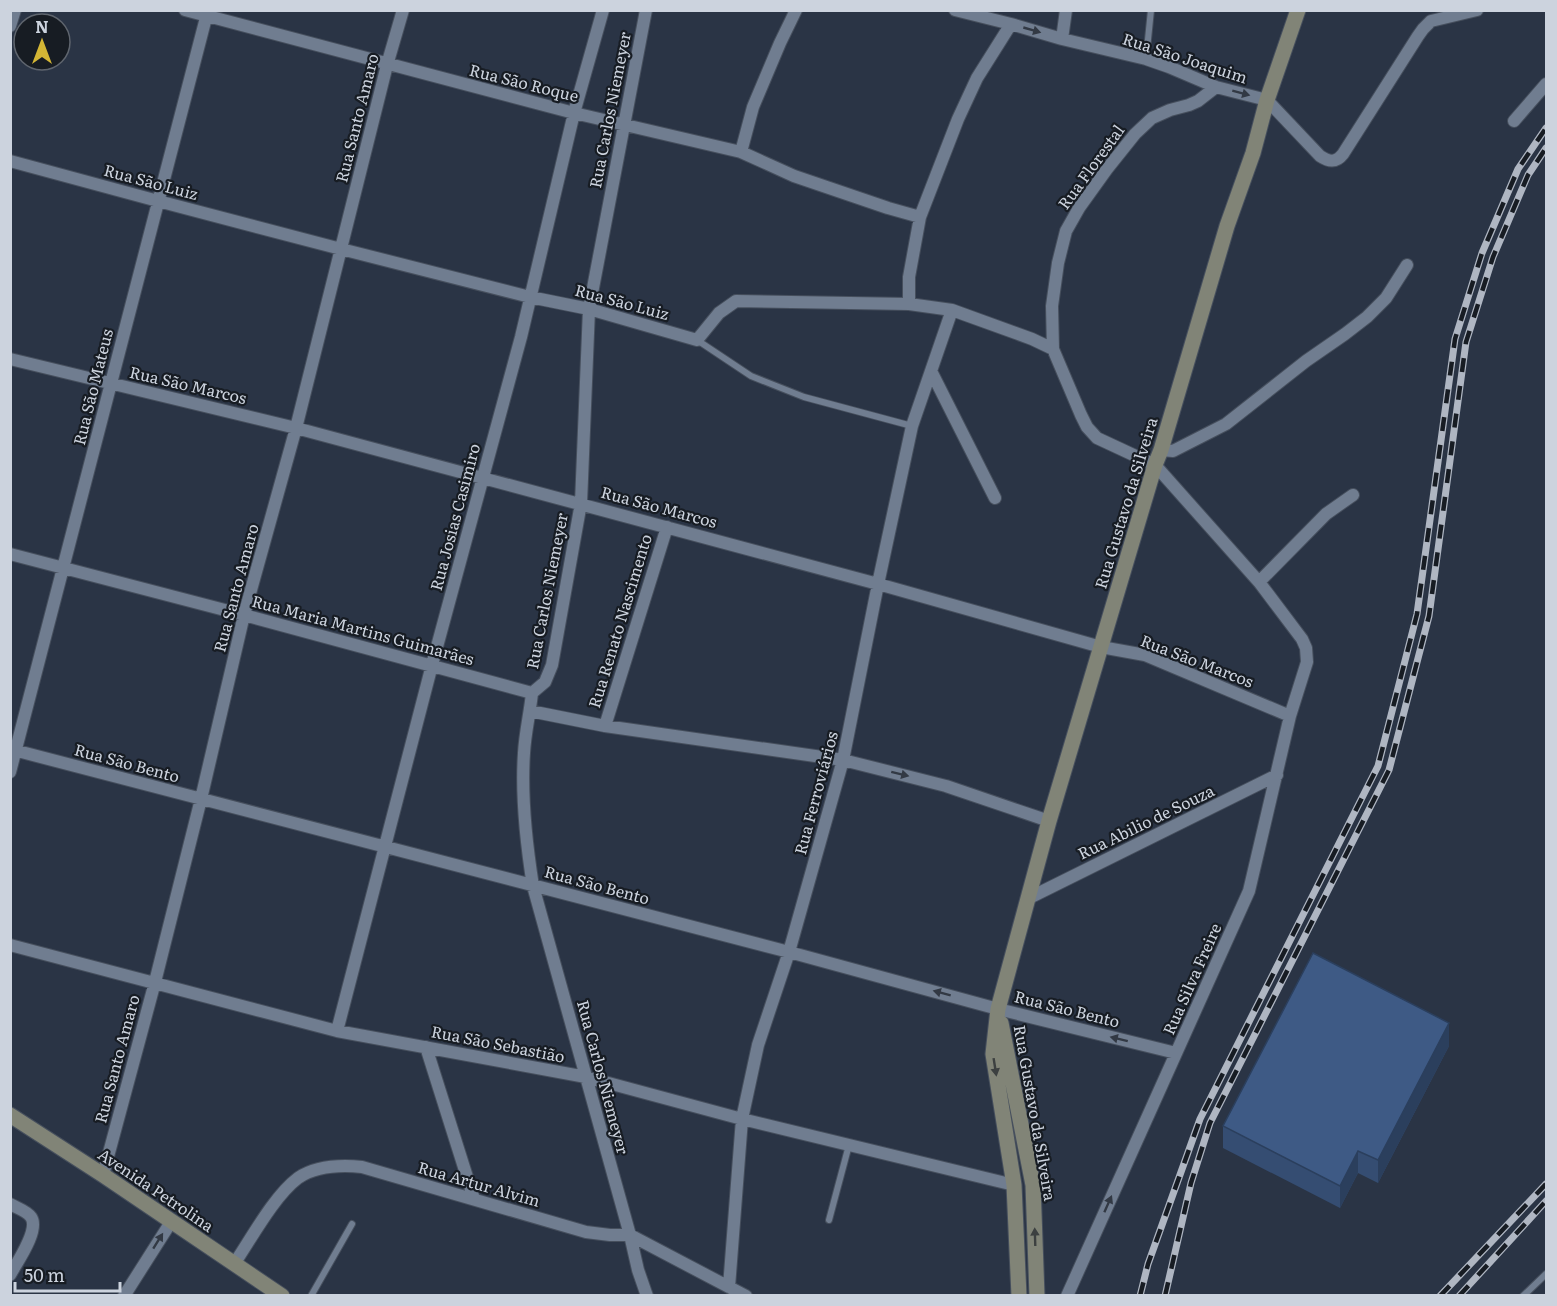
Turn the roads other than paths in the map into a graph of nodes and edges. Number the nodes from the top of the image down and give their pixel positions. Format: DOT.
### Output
graph roads {
  1 [pos="15,10"];
  2 [pos="185,10"];
  3 [pos="403,10"];
  4 [pos="603,10"];
  5 [pos="646,10"];
  6 [pos="796,10"];
  7 [pos="955,10"];
  8 [pos="1066,10"];
  9 [pos="1151,10"];
  10 [pos="1298,10"];
  11 [pos="1477,10"];
  12 [pos="207,13"];
  13 [pos="1011,24"];
  14 [pos="10,26"];
  15 [pos="1062,39"];
  16 [pos="1146,59"];
  17 [pos="387,64"];
  18 [pos="1546,84"];
  19 [pos="1216,87"];
  20 [pos="1267,100"];
  21 [pos="574,113"];
  22 [pos="1514,121"];
  23 [pos="624,124"];
  24 [pos="741,152"];
  25 [pos="10,160"];
  26 [pos="158,201"];
  27 [pos="920,217"];
  28 [pos="341,249"];
  29 [pos="1407,265"];
  30 [pos="530,297"];
  31 [pos="909,304"];
  32 [pos="589,309"];
  33 [pos="952,310"];
  34 [pos="698,340"];
  35 [pos="1053,349"];
  36 [pos="10,359"];
  37 [pos="932,371"];
  38 [pos="110,384"];
  39 [pos="912,426"];
  40 [pos="296,428"];
  41 [pos="1161,450"];
  42 [pos="1155,465"];
  43 [pos="482,478"];
  44 [pos="1353,495"];
  45 [pos="994,498"];
  46 [pos="581,503"];
  47 [pos="667,527"];
  48 [pos="10,555"];
  49 [pos="64,568"];
  50 [pos="1259,582"];
  51 [pos="878,584"];
  52 [pos="244,615"];
  53 [pos="1101,647"];
  54 [pos="432,665"];
  55 [pos="532,693"];
  56 [pos="530,711"];
  57 [pos="1290,716"];
  58 [pos="605,726"];
  59 [pos="13,750"];
  60 [pos="843,760"];
  61 [pos="10,772"];
  62 [pos="1277,775"];
  63 [pos="201,799"];
  64 [pos="1049,821"];
  65 [pos="386,848"];
  66 [pos="533,886"];
  67 [pos="1029,898"];
  68 [pos="10,945"];
  69 [pos="789,952"];
  70 [pos="155,982"];
  71 [pos="998,1009"];
  72 [pos="338,1031"];
  73 [pos="426,1047"];
  74 [pos="1176,1053"];
  75 [pos="586,1077"];
  76 [pos="10,1115"];
  77 [pos="742,1119"];
  78 [pos="849,1145"];
  79 [pos="103,1175"];
  80 [pos="1014,1185"];
  81 [pos="474,1199"];
  82 [pos="10,1204"];
  83 [pos="829,1220"];
  84 [pos="171,1222"];
  85 [pos="352,1224"];
  86 [pos="630,1235"];
  87 [pos="234,1264"];
  88 [pos="1546,1274"];
  89 [pos="10,1275"];
  90 [pos="729,1287"];
  91 [pos="124,1296"];
  92 [pos="282,1296"];
  93 [pos="311,1296"];
  94 [pos="647,1296"];
  95 [pos="746,1296"];
  96 [pos="1019,1296"];
  97 [pos="1037,1296"];
  98 [pos="1067,1296"];
  99 [pos="1524,1296"];
  1 -- 14 [label="street"];
  2 -- 12 [label="street, Rua São Roque"];
  3 -- 17 [label="street, Rua Santo Amaro"];
  4 -- 21 [label="street, Rua Josias Casimiro"];
  5 -- 23 [label="street, Rua Carlos Niemeyer"];
  6 -- 24 [label="street"];
  7 -- 13 [label="street, Rua São Joaquim"];
  8 -- 15 [label="street"];
  9 -- 16 [label="lane"];
  10 -- 20 [label="main road, Rua Gustavo da Silveira"];
  11 -- 20 [label="street"];
  12 -- 17 [label="street, Rua São Roque"];
  12 -- 26 [label="street, Rua São Mateus"];
  13 -- 15 [label="street, Rua São Joaquim, one-way"];
  13 -- 27 [label="street"];
  15 -- 16 [label="street, Rua São Joaquim"];
  16 -- 19 [label="street, Rua São Joaquim"];
  17 -- 21 [label="street, Rua São Roque"];
  17 -- 28 [label="street, Rua Santo Amaro"];
  18 -- 22 [label="street"];
  19 -- 20 [label="street, Rua São Joaquim, one-way"];
  19 -- 35 [label="street, Rua Florestal"];
  20 -- 41 [label="main road, Rua Gustavo da Silveira"];
  21 -- 23 [label="street, Rua São Roque"];
  21 -- 30 [label="street, Rua Josias Casimiro"];
  23 -- 24 [label="street, Rua São Roque"];
  23 -- 32 [label="street, Rua Carlos Niemeyer"];
  24 -- 27 [label="street, Rua São Roque"];
  25 -- 26 [label="street, Rua São Luiz"];
  26 -- 28 [label="street, Rua São Luiz"];
  26 -- 38 [label="street, Rua São Mateus"];
  27 -- 31 [label="street"];
  28 -- 30 [label="street, Rua São Luiz"];
  28 -- 40 [label="street, Rua Santo Amaro"];
  29 -- 41 [label="street"];
  30 -- 32 [label="street, Rua São Luiz"];
  30 -- 43 [label="street, Rua Josias Casimiro"];
  31 -- 33 [label="street"];
  31 -- 34 [label="street"];
  32 -- 34 [label="street, Rua São Luiz"];
  32 -- 46 [label="street, Rua Carlos Niemeyer"];
  33 -- 35 [label="street"];
  33 -- 37 [label="street, Rua Ferroviários"];
  34 -- 39 [label="lane"];
  35 -- 42 [label="street"];
  36 -- 38 [label="street, Rua São Marcos"];
  37 -- 39 [label="street, Rua Ferroviários"];
  37 -- 45 [label="street"];
  38 -- 40 [label="street, Rua São Marcos"];
  38 -- 49 [label="street, Rua São Mateus"];
  39 -- 51 [label="street, Rua Ferroviários"];
  40 -- 43 [label="street, Rua São Marcos"];
  40 -- 52 [label="street, Rua Santo Amaro"];
  41 -- 42 [label="main road, Rua Gustavo da Silveira"];
  42 -- 50 [label="street"];
  42 -- 53 [label="main road, Rua Gustavo da Silveira"];
  43 -- 46 [label="street, Rua São Marcos"];
  43 -- 54 [label="street, Rua Josias Casimiro"];
  44 -- 50 [label="street"];
  46 -- 47 [label="street, Rua São Marcos"];
  46 -- 55 [label="street, Rua Carlos Niemeyer"];
  47 -- 51 [label="street, Rua São Marcos"];
  47 -- 58 [label="street, Rua Renato Nascimento"];
  48 -- 49 [label="street, Rua Maria Martins Guimarães"];
  49 -- 52 [label="street, Rua Maria Martins Guimarães"];
  49 -- 59 [label="street, Rua São Mateus"];
  50 -- 57 [label="street, Rua Silva Freire"];
  51 -- 53 [label="street, Rua São Marcos"];
  51 -- 60 [label="street, Rua Ferroviários"];
  52 -- 54 [label="street, Rua Maria Martins Guimarães"];
  52 -- 63 [label="street, Rua Santo Amaro"];
  53 -- 57 [label="street, Rua São Marcos"];
  53 -- 64 [label="main road, Rua Gustavo da Silveira"];
  54 -- 55 [label="street, Rua Maria Martins Guimarães"];
  54 -- 65 [label="street, Rua Josias Casimiro"];
  55 -- 56 [label="street, Rua Carlos Niemeyer"];
  56 -- 58 [label="street"];
  56 -- 66 [label="street, Rua Carlos Niemeyer"];
  57 -- 62 [label="street, Rua Silva Freire"];
  58 -- 60 [label="street"];
  59 -- 61 [label="street, Rua São Mateus"];
  59 -- 63 [label="street, Rua São Bento"];
  60 -- 64 [label="street, one-way"];
  60 -- 69 [label="street, Rua Ferroviários"];
  62 -- 67 [label="street, Rua Abilio de Souza"];
  62 -- 74 [label="street, Rua Silva Freire"];
  63 -- 65 [label="street, Rua São Bento"];
  63 -- 70 [label="street, Rua Santo Amaro"];
  64 -- 67 [label="main road, Rua Gustavo da Silveira"];
  65 -- 66 [label="street, Rua São Bento"];
  65 -- 72 [label="street, Rua Josias Casimiro"];
  66 -- 69 [label="street, Rua São Bento"];
  66 -- 75 [label="street, Rua Carlos Niemeyer"];
  67 -- 71 [label="main road, Rua Gustavo da Silveira"];
  68 -- 70 [label="street, Rua São Sebastião"];
  71 -- 69 [label="street, Rua São Bento, one-way"];
  69 -- 77 [label="street, Rua Ferroviários"];
  70 -- 72 [label="street, Rua São Sebastião"];
  70 -- 79 [label="street, Rua Santo Amaro"];
  74 -- 71 [label="street, Rua São Bento, one-way"];
  71 -- 80 [label="main road, Rua Gustavo da Silveira, one-way"];
  97 -- 71 [label="main road, Rua Gustavo da Silveira, one-way"];
  72 -- 73 [label="street, Rua São Sebastião"];
  73 -- 75 [label="street, Rua São Sebastião"];
  73 -- 81 [label="street"];
  98 -- 74 [label="street, Rua Silva Freire, one-way"];
  75 -- 77 [label="street, Rua São Sebastião"];
  75 -- 86 [label="street, Rua Carlos Niemeyer"];
  76 -- 79 [label="main road, Avenida Petrolina"];
  77 -- 78 [label="street, Rua São Sebastião"];
  77 -- 90 [label="street, Rua Ferroviários"];
  78 -- 80 [label="street, Rua São Sebastião"];
  78 -- 83 [label="lane"];
  79 -- 84 [label="main road, Avenida Petrolina"];
  80 -- 96 [label="main road, Rua Gustavo da Silveira"];
  81 -- 86 [label="street, Rua Artur Alvim"];
  81 -- 87 [label="street, Rua Artur Alvim"];
  82 -- 89 [label="street"];
  84 -- 87 [label="main road, Avenida Petrolina"];
  91 -- 84 [label="street, one-way"];
  85 -- 93 [label="lane"];
  86 -- 90 [label="street, Rua Artur Alvim"];
  86 -- 94 [label="street, Rua Carlos Niemeyer"];
  87 -- 92 [label="main road, Avenida Petrolina"];
  88 -- 99 [label="lane"];
  90 -- 95 [label="street, Rua Artur Alvim"];
}
